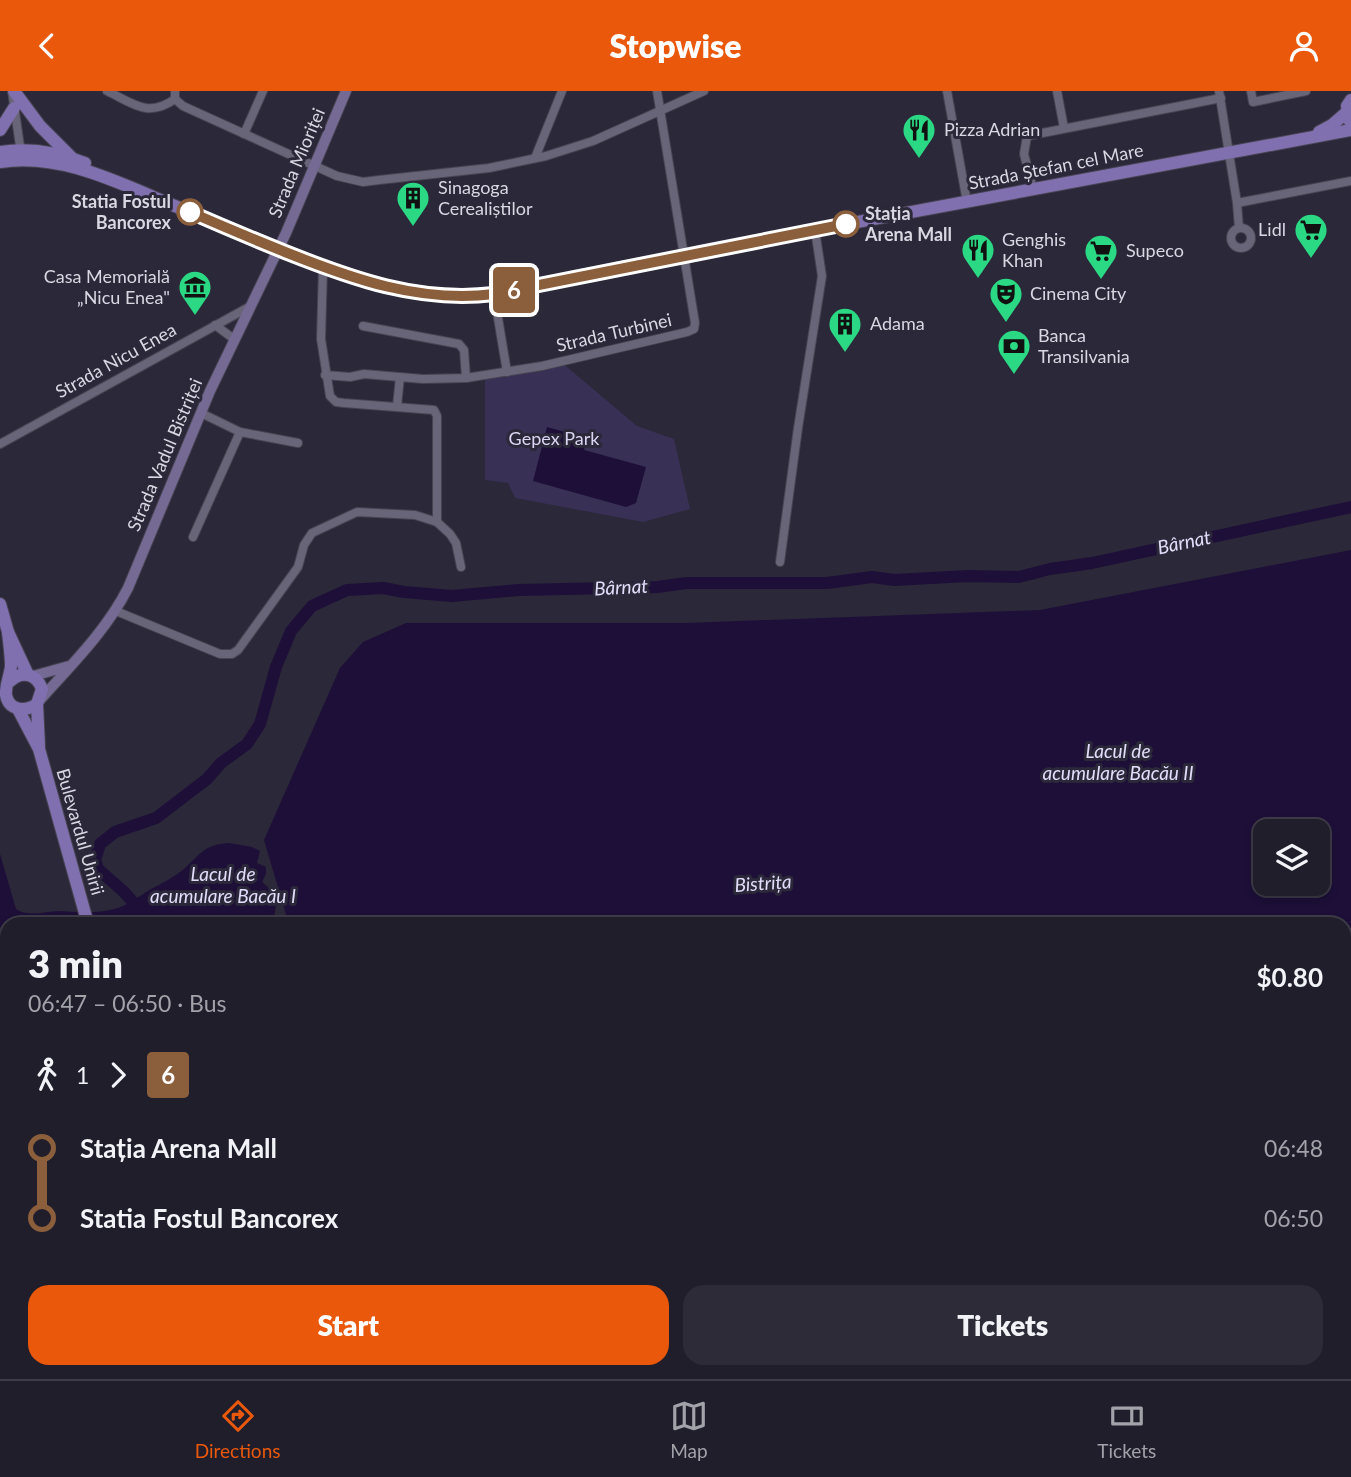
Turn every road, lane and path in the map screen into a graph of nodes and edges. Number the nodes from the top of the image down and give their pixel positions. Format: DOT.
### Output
graph roads {
  1 [pos="13,91"];
  2 [pos="107,91"];
  3 [pos="263,91"];
  4 [pos="346,91"];
  5 [pos="562,91"];
  6 [pos="657,91"];
  7 [pos="704,91"];
  8 [pos="947,91"];
  9 [pos="1057,91"];
  10 [pos="1251,91"];
  11 [pos="1306,91"];
  12 [pos="1220,94"];
  13 [pos="175,95"];
  14 [pos="14,108"];
  15 [pos="660,112"];
  16 [pos="1349,112"];
  17 [pos="1064,128"];
  18 [pos="0,130"];
  19 [pos="1351,130"];
  20 [pos="244,134"];
  21 [pos="1302,138"];
  22 [pos="0,152"];
  23 [pos="1230,152"];
  24 [pos="21,155"];
  25 [pos="71,157"];
  26 [pos="536,158"];
  27 [pos="0,162"];
  28 [pos="315,166"];
  29 [pos="115,180"];
  30 [pos="1351,181"];
  31 [pos="1033,189"];
  32 [pos="1236,199"];
  33 [pos="967,202"];
  34 [pos="1239,228"];
  35 [pos="815,230"];
  36 [pos="278,249"];
  37 [pos="685,255"];
  38 [pos="323,267"];
  39 [pos="494,294"];
  40 [pos="249,307"];
  41 [pos="215,325"];
  42 [pos="363,326"];
  43 [pos="234,339"];
  44 [pos="507,372"];
  45 [pos="326,375"];
  46 [pos="400,377"];
  47 [pos="466,377"];
  48 [pos="397,405"];
  49 [pos="201,414"];
  50 [pos="240,432"];
  51 [pos="298,443"];
  52 [pos="0,444"];
  53 [pos="437,522"];
  54 [pos="194,537"];
  55 [pos="780,562"];
  56 [pos="461,567"];
  57 [pos="0,604"];
  58 [pos="116,611"];
  59 [pos="8,632"];
  60 [pos="72,665"];
  61 [pos="30,675"];
  62 [pos="6,684"];
  63 [pos="39,702"];
  64 [pos="9,704"];
  65 [pos="39,749"];
  66 [pos="86,917"];
  1 -- 14 [label="street"];
  1 -- 25 [label="main road"];
  2 -- 13 [label="street"];
  3 -- 20 [label="street"];
  4 -- 28 [label="main road, Strada Mioriței"];
  5 -- 26 [label="street"];
  6 -- 15 [label="street"];
  7 -- 15 [label="street"];
  8 -- 33 [label="street"];
  9 -- 17 [label="street"];
  10 -- 11 [label="street"];
  12 -- 17 [label="street"];
  12 -- 23 [label="street"];
  13 -- 20 [label="street"];
  14 -- 18 [label="main road"];
  14 -- 24 [label="street"];
  15 -- 26 [label="street"];
  15 -- 37 [label="street"];
  16 -- 21 [label="main road"];
  17 -- 31 [label="street"];
  19 -- 21 [label="main road"];
  20 -- 28 [label="street"];
  21 -- 23 [label="main road, Strada Ștefan cel Mare"];
  22 -- 24 [label="main road"];
  23 -- 31 [label="main road, Strada Ștefan cel Mare"];
  23 -- 32 [label="street"];
  24 -- 25 [label="main road"];
  24 -- 27 [label="main road"];
  24 -- 29 [label="main road"];
  25 -- 29 [label="main road"];
  26 -- 28 [label="street"];
  28 -- 36 [label="main road, Strada Mioriței"];
  29 -- 36 [label="main road, Strada Ștefan cel Mare"];
  30 -- 32 [label="street"];
  31 -- 33 [label="main road, Strada Ștefan cel Mare"];
  32 -- 34 [label="street"];
  33 -- 35 [label="main road, Strada Ștefan cel Mare"];
  35 -- 37 [label="main road, Strada Ștefan cel Mare"];
  35 -- 55 [label="street"];
  36 -- 38 [label="main road, Strada Ștefan cel Mare"];
  36 -- 40 [label="main road, Strada Vadul Bistriței"];
  37 -- 39 [label="main road, Strada Ștefan cel Mare"];
  37 -- 44 [label="street, Strada Turbinei"];
  38 -- 39 [label="main road, Strada Ștefan cel Mare"];
  38 -- 45 [label="street"];
  39 -- 44 [label="street"];
  40 -- 41 [label="street, Strada Nicu Enea"];
  40 -- 43 [label="main road, Strada Vadul Bistriței"];
  41 -- 43 [label="street"];
  41 -- 52 [label="street, Strada Nicu Enea"];
  42 -- 47 [label="street"];
  43 -- 49 [label="main road, Strada Vadul Bistriței"];
  44 -- 47 [label="street, Strada Turbinei"];
  45 -- 46 [label="street, Strada Turbinei"];
  45 -- 48 [label="street"];
  46 -- 47 [label="street, Strada Turbinei"];
  46 -- 48 [label="street"];
  48 -- 53 [label="street"];
  49 -- 50 [label="street"];
  49 -- 58 [label="main road, Strada Vadul Bistriței"];
  50 -- 51 [label="street"];
  50 -- 54 [label="street"];
  53 -- 56 [label="street"];
  53 -- 58 [label="street"];
  57 -- 59 [label="main road"];
  58 -- 60 [label="main road, Strada Vadul Bistriței"];
  59 -- 61 [label="main road"];
  59 -- 62 [label="main road"];
  60 -- 61 [label="main road"];
  60 -- 63 [label="main road, Strada Vadul Bistriței"];
  61 -- 62 [label="main road"];
  61 -- 63 [label="main road"];
  62 -- 64 [label="main road"];
  63 -- 64 [label="main road"];
  63 -- 65 [label="main road, Bulevardul Unirii"];
  64 -- 65 [label="main road, Bulevardul Unirii"];
  65 -- 66 [label="main road, Bulevardul Unirii"];
}
